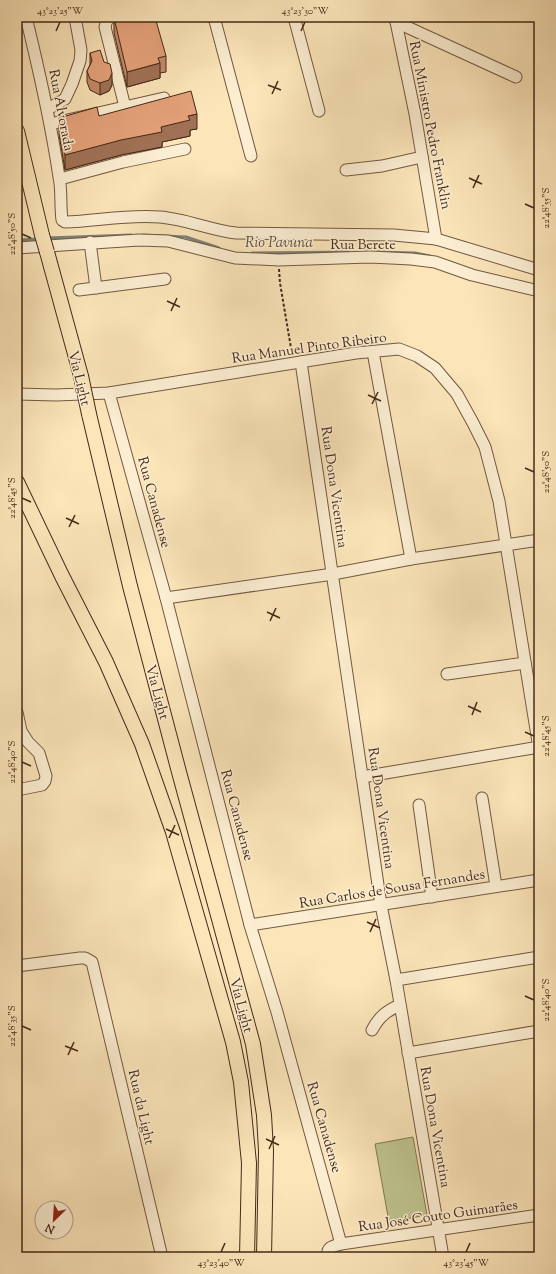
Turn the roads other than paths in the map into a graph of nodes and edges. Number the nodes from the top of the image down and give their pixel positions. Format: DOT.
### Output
graph roads {
  1 [pos="26,17"];
  2 [pos="75,17"];
  3 [pos="113,17"];
  4 [pos="214,17"];
  5 [pos="294,17"];
  6 [pos="395,20"];
  7 [pos="516,77"];
  8 [pos="164,98"];
  9 [pos="125,107"];
  10 [pos="48,108"];
  11 [pos="319,111"];
  12 [pos="50,124"];
  13 [pos="17,131"];
  14 [pos="185,149"];
  15 [pos="251,156"];
  16 [pos="422,157"];
  17 [pos="346,170"];
  18 [pos="60,179"];
  19 [pos="60,210"];
  20 [pos="436,239"];
  21 [pos="90,242"];
  22 [pos="17,248"];
  23 [pos="539,270"];
  24 [pos="165,279"];
  25 [pos="96,288"];
  26 [pos="79,290"];
  27 [pos="539,291"];
  28 [pos="373,352"];
  29 [pos="298,362"];
  30 [pos="109,393"];
  31 [pos="17,394"];
  32 [pos="17,482"];
  33 [pos="539,540"];
  34 [pos="506,545"];
  35 [pos="411,560"];
  36 [pos="333,574"];
  37 [pos="166,598"];
  38 [pos="525,664"];
  39 [pos="446,674"];
  40 [pos="17,712"];
  41 [pos="539,747"];
  42 [pos="362,777"];
  43 [pos="17,790"];
  44 [pos="482,798"];
  45 [pos="418,804"];
  46 [pos="539,880"];
  47 [pos="496,886"];
  48 [pos="432,897"];
  49 [pos="381,905"];
  50 [pos="250,925"];
  51 [pos="539,957"];
  52 [pos="17,966"];
  53 [pos="396,980"];
  54 [pos="400,1005"];
  55 [pos="372,1030"];
  56 [pos="539,1032"];
  57 [pos="408,1053"];
  58 [pos="539,1215"];
  59 [pos="438,1229"];
  60 [pos="342,1244"];
  61 [pos="162,1257"];
  62 [pos="247,1257"];
  63 [pos="264,1257"];
  64 [pos="328,1257"];
  65 [pos="442,1257"];
  1 -- 10 [label="street, Rua Alvorada"];
  2 -- 10 [label="street"];
  3 -- 9 [label="street"];
  4 -- 15 [label="street"];
  5 -- 11 [label="street"];
  6 -- 7 [label="street"];
  6 -- 16 [label="street, Rua Ministro Pedro Franklin"];
  8 -- 9 [label="street"];
  9 -- 12 [label="street"];
  10 -- 12 [label="street, Rua Alvorada"];
  12 -- 18 [label="street, Rua Alvorada"];
  13 -- 63 [label="main road, Via Light, bridge"];
  14 -- 18 [label="street"];
  16 -- 17 [label="street"];
  16 -- 20 [label="street, Rua Ministro Pedro Franklin"];
  18 -- 19 [label="street, Rua Alvorada"];
  19 -- 20 [label="street, Rua Berete"];
  20 -- 23 [label="street, Rua Berete"];
  21 -- 22 [label="street, Rua Berete"];
  21 -- 25 [label="street"];
  21 -- 27 [label="street, Rua Berete"];
  24 -- 25 [label="street"];
  25 -- 26 [label="street"];
  28 -- 29 [label="street, Rua Manuel Pinto Ribeiro"];
  28 -- 34 [label="street, Rua Manuel Pinto Ribeiro"];
  28 -- 35 [label="street"];
  29 -- 30 [label="street, Rua Manuel Pinto Ribeiro"];
  29 -- 36 [label="street, Rua Dona Vicentina"];
  30 -- 31 [label="street, Rua Manuel Pinto Ribeiro"];
  30 -- 37 [label="street, Rua Canadense"];
  32 -- 62 [label="main road, Via Light"];
  33 -- 34 [label="street"];
  34 -- 35 [label="street"];
  34 -- 38 [label="street, Rua Manuel Pinto Ribeiro"];
  35 -- 36 [label="street"];
  36 -- 37 [label="street"];
  36 -- 42 [label="street, Rua Dona Vicentina"];
  37 -- 50 [label="street, Rua Canadense"];
  38 -- 39 [label="street"];
  38 -- 41 [label="street, Rua Manuel Pinto Ribeiro"];
  40 -- 43 [label="street"];
  41 -- 42 [label="street"];
  42 -- 49 [label="street, Rua Dona Vicentina"];
  44 -- 47 [label="street"];
  45 -- 48 [label="street"];
  46 -- 47 [label="street, Rua Carlos de Sousa Fernandes"];
  47 -- 48 [label="street, Rua Carlos de Sousa Fernandes"];
  48 -- 49 [label="street, Rua Carlos de Sousa Fernandes"];
  49 -- 50 [label="street, Rua Carlos de Sousa Fernandes"];
  49 -- 53 [label="street, Rua Dona Vicentina"];
  50 -- 60 [label="street, Rua Canadense"];
  51 -- 53 [label="street"];
  52 -- 61 [label="street, Rua da Light"];
  53 -- 54 [label="street, Rua Dona Vicentina"];
  54 -- 55 [label="street"];
  54 -- 57 [label="street, Rua Dona Vicentina"];
  56 -- 57 [label="street"];
  57 -- 59 [label="street, Rua Dona Vicentina"];
  58 -- 59 [label="street, Rua José Couto Guimarães"];
  59 -- 60 [label="street, Rua José Couto Guimarães"];
  59 -- 65 [label="street, Rua Dona Vicentina"];
  60 -- 64 [label="street"];
}
